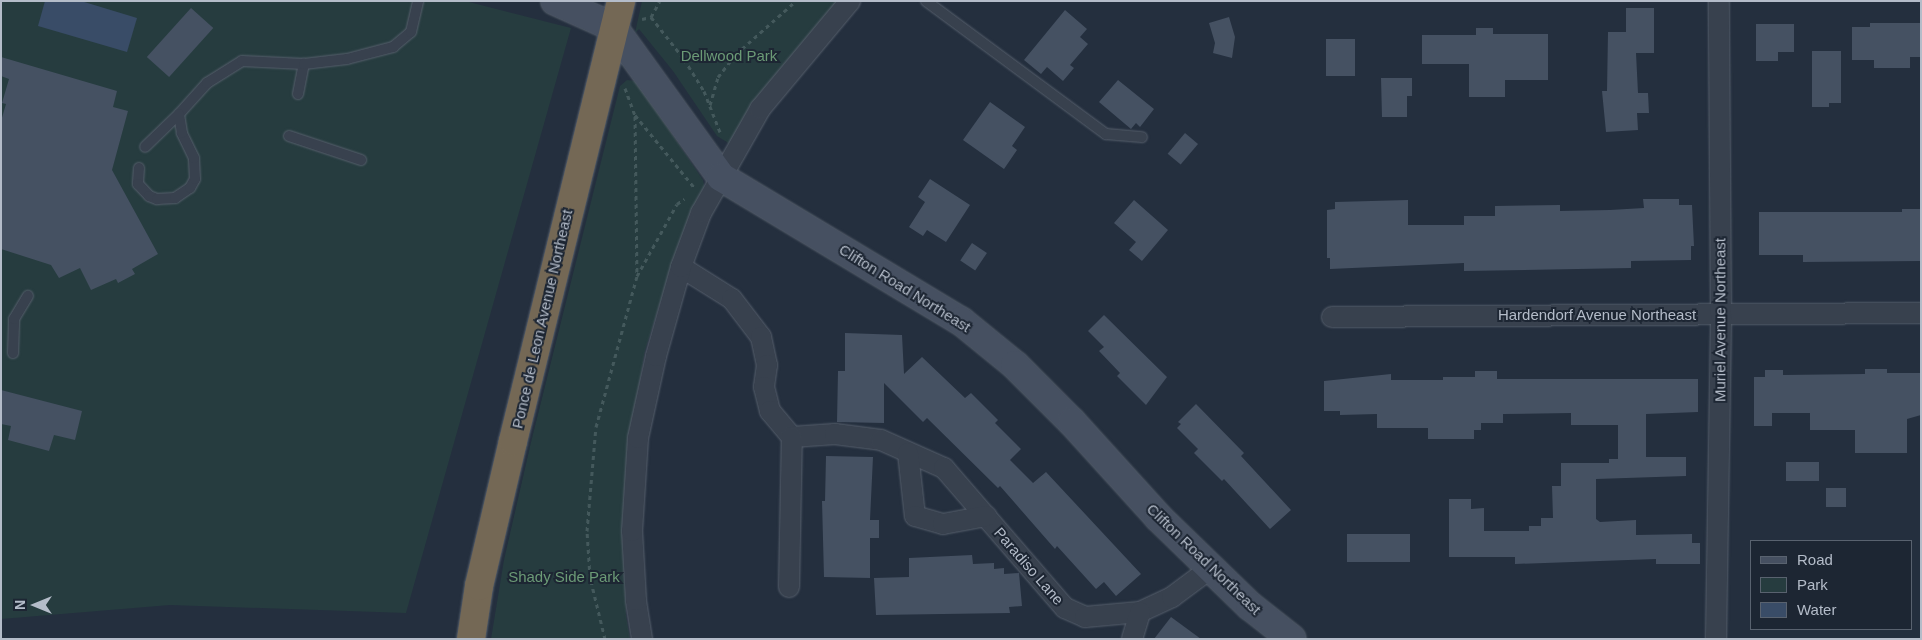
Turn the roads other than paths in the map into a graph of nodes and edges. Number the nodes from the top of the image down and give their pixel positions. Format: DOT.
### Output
graph roads {
  1 [pos="418,1"];
  2 [pos="555,1"];
  3 [pos="621,1"];
  4 [pos="850,1"];
  5 [pos="926,1"];
  6 [pos="1719,1"];
  7 [pos="613,27"];
  8 [pos="304,64"];
  9 [pos="298,94"];
  10 [pos="179,114"];
  11 [pos="289,136"];
  12 [pos="1142,138"];
  13 [pos="145,147"];
  14 [pos="362,160"];
  15 [pos="139,168"];
  16 [pos="721,177"];
  17 [pos="680,267"];
  18 [pos="28,296"];
  19 [pos="1921,313"];
  20 [pos="1721,315"];
  21 [pos="1332,317"];
  22 [pos="13,353"];
  23 [pos="792,437"];
  24 [pos="908,453"];
  25 [pos="986,516"];
  26 [pos="1211,568"];
  27 [pos="789,587"];
  28 [pos="1140,612"];
  29 [pos="471,639"];
  30 [pos="642,639"];
  31 [pos="1132,639"];
  32 [pos="1292,639"];
  33 [pos="1716,639"];
  1 -- 8 [label="lane"];
  2 -- 7 [label="street"];
  3 -- 7 [label="highway, Ponce de Leon Avenue Northeast"];
  4 -- 16 [label="street"];
  5 -- 12 [label="lane"];
  6 -- 20 [label="street, Muriel Avenue Northeast"];
  7 -- 16 [label="street, Clifton Road Northeast"];
  7 -- 29 [label="highway, Ponce de Leon Avenue Northeast"];
  8 -- 9 [label="lane"];
  8 -- 10 [label="lane"];
  10 -- 13 [label="lane"];
  10 -- 15 [label="lane"];
  11 -- 14 [label="lane"];
  16 -- 17 [label="street"];
  16 -- 26 [label="street, Clifton Road Northeast"];
  17 -- 23 [label="street"];
  17 -- 30 [label="street"];
  18 -- 22 [label="lane"];
  19 -- 20 [label="street, Hardendorf Avenue Northeast"];
  20 -- 21 [label="street, Hardendorf Avenue Northeast"];
  20 -- 33 [label="street, Muriel Avenue Northeast"];
  23 -- 24 [label="street, Paradiso Lane"];
  23 -- 27 [label="street"];
  24 -- 25 [label="street, Paradiso Lane"];
  24 -- 25 [label="street"];
  25 -- 28 [label="street, Paradiso Lane"];
  26 -- 28 [label="street, Paradiso Lane"];
  26 -- 32 [label="street, Clifton Road Northeast"];
  28 -- 31 [label="street"];
}
